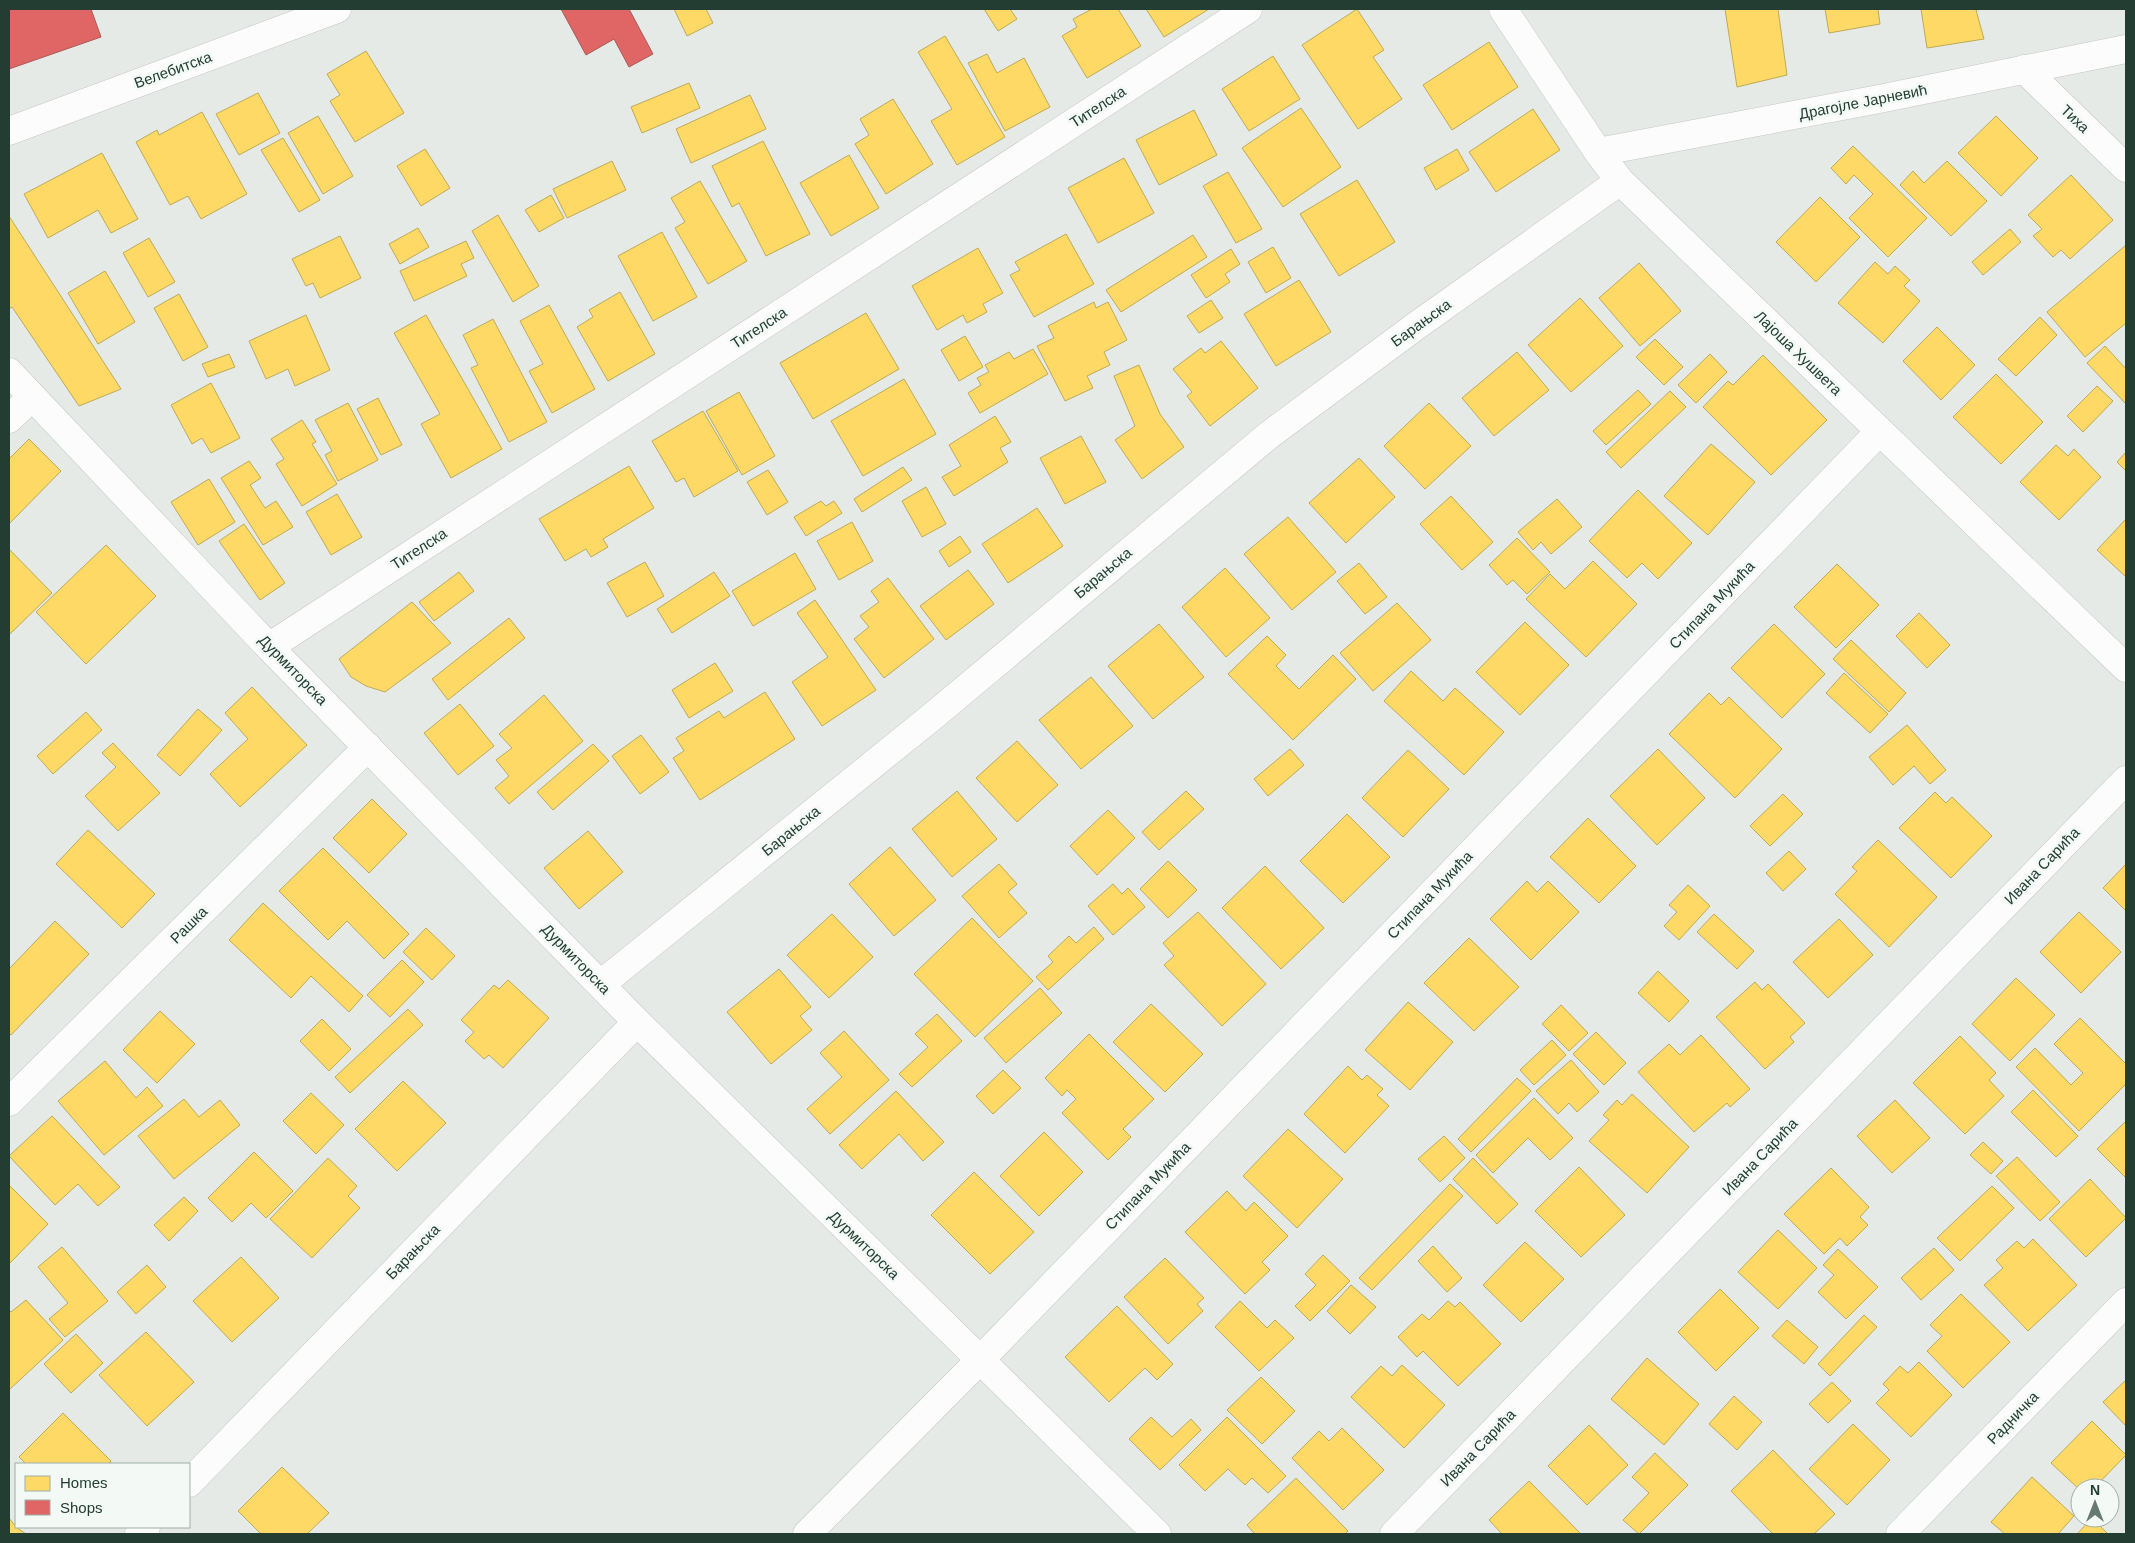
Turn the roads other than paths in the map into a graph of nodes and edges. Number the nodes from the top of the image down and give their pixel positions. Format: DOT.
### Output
graph roads {
  1 [pos="337,9"];
  2 [pos="1248,9"];
  3 [pos="1503,9"];
  4 [pos="2126,49"];
  5 [pos="2024,69"];
  6 [pos="9,131"];
  7 [pos="1598,152"];
  8 [pos="2126,168"];
  9 [pos="1620,181"];
  10 [pos="9,372"];
  11 [pos="32,397"];
  12 [pos="9,418"];
  13 [pos="1879,432"];
  14 [pos="269,647"];
  15 [pos="2126,668"];
  16 [pos="368,747"];
  17 [pos="2126,780"];
  18 [pos="601,984"];
  19 [pos="637,1022"];
  20 [pos="9,1102"];
  21 [pos="2126,1302"];
  22 [pos="980,1359"];
  23 [pos="190,1482"];
  24 [pos="807,1534"];
  25 [pos="1157,1534"];
  26 [pos="1394,1534"];
  27 [pos="1900,1534"];
  1 -- 6 [label="street, Велебитска"];
  2 -- 14 [label="street, Тителска"];
  3 -- 7 [label="street, Лајоша Хушвета"];
  4 -- 5 [label="street, Драгојле Јарневић"];
  5 -- 7 [label="street, Драгојле Јарневић"];
  5 -- 8 [label="street, Тиха"];
  7 -- 9 [label="street, Лајоша Хушвета"];
  9 -- 13 [label="street, Лајоша Хушвета"];
  9 -- 18 [label="street, Барањска"];
  10 -- 11 [label="street, Дурмиторска"];
  11 -- 12 [label="street"];
  11 -- 14 [label="street, Дурмиторска"];
  13 -- 15 [label="street, Лајоша Хушвета"];
  13 -- 22 [label="street, Стипана Мукића"];
  14 -- 16 [label="street, Дурмиторска"];
  16 -- 18 [label="street, Дурмиторска"];
  16 -- 20 [label="street, Рашка"];
  17 -- 26 [label="street, Ивана Сарића"];
  18 -- 19 [label="street, Дурмиторска"];
  19 -- 22 [label="street, Дурмиторска"];
  19 -- 23 [label="street, Барањска"];
  21 -- 27 [label="street, Радничка"];
  22 -- 24 [label="street, Стипана Мукића"];
  22 -- 25 [label="street, Дурмиторска"];
}
